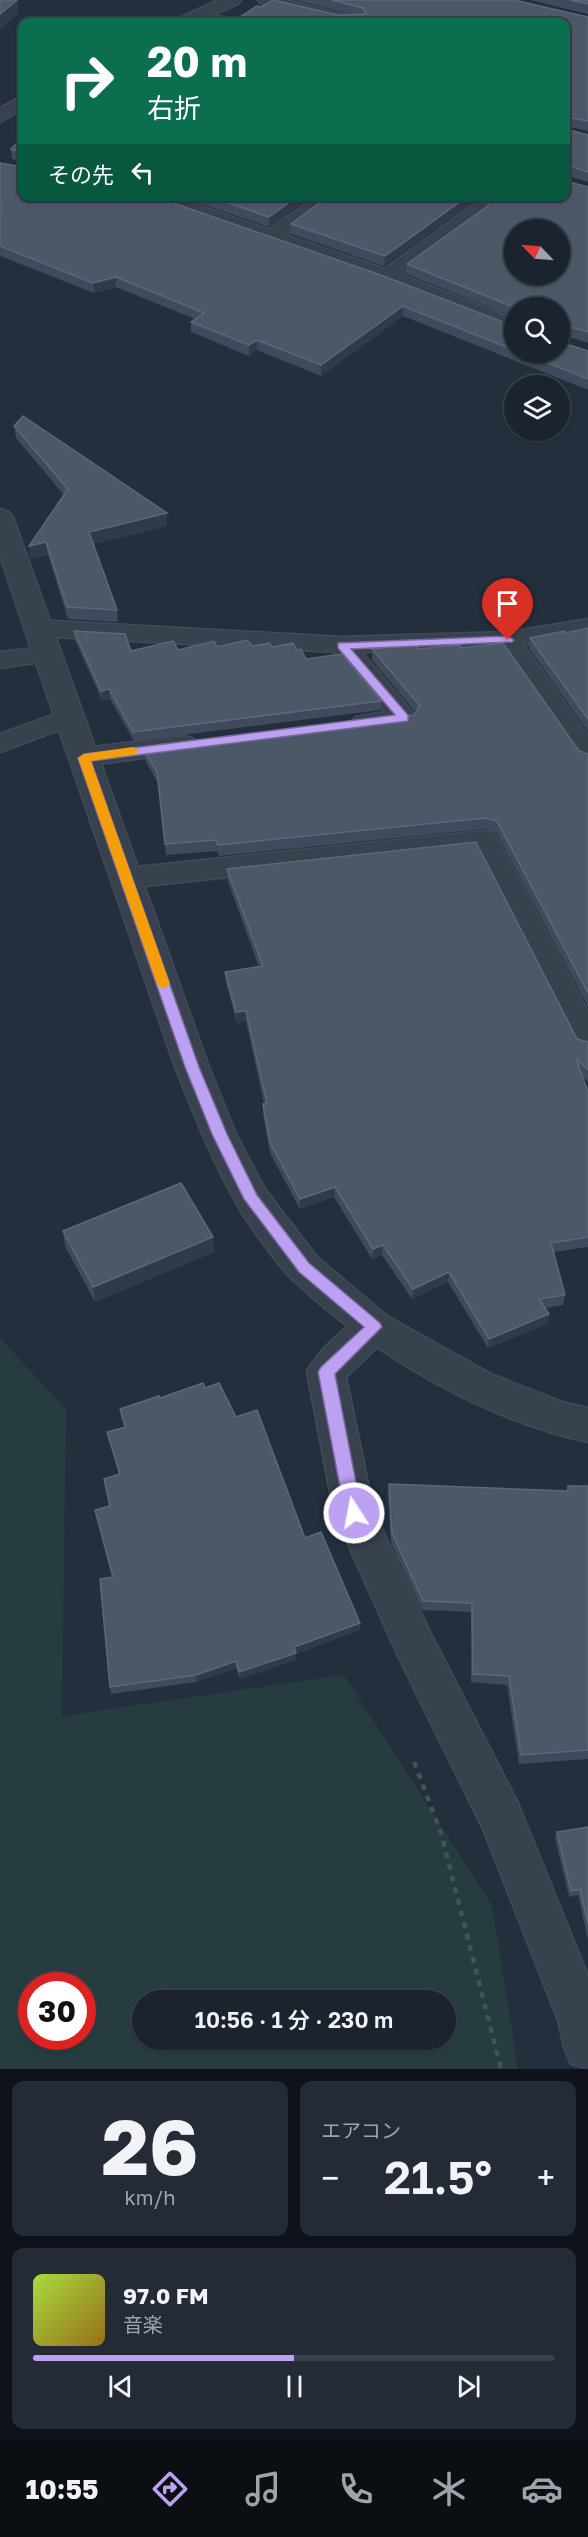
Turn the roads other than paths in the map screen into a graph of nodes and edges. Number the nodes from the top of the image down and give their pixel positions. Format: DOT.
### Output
graph roads {
  1 [pos="232,0"];
  2 [pos="266,0"];
  3 [pos="194,18"];
  4 [pos="340,18"];
  5 [pos="18,105"];
  6 [pos="0,116"];
  7 [pos="191,201"];
  8 [pos="323,201"];
  9 [pos="480,209"];
  10 [pos="271,237"];
  11 [pos="386,277"];
  12 [pos="504,323"];
  13 [pos="0,517"];
  14 [pos="588,627"];
  15 [pos="37,628"];
  16 [pos="508,640"];
  17 [pos="342,645"];
  18 [pos="46,655"];
  19 [pos="0,660"];
  20 [pos="69,717"];
  21 [pos="344,725"];
  22 [pos="214,741"];
  23 [pos="0,743"];
  24 [pos="588,755"];
  25 [pos="84,758"];
  26 [pos="127,878"];
  27 [pos="588,1041"];
  28 [pos="374,1327"];
  29 [pos="588,1425"];
  30 [pos="588,2047"];
  1 -- 3 [label="street"];
  2 -- 4 [label="lane"];
  5 -- 6 [label="street"];
  7 -- 10 [label="street"];
  8 -- 10 [label="lane"];
  9 -- 11 [label="lane"];
  10 -- 11 [label="street"];
  11 -- 12 [label="street"];
  13 -- 15 [label="street"];
  14 -- 16 [label="lane"];
  15 -- 17 [label="lane"];
  15 -- 18 [label="street"];
  16 -- 17 [label="lane"];
  16 -- 24 [label="lane"];
  17 -- 21 [label="lane"];
  18 -- 19 [label="lane"];
  18 -- 20 [label="street"];
  20 -- 23 [label="lane"];
  20 -- 25 [label="street"];
  22 -- 25 [label="lane"];
  25 -- 26 [label="street"];
  26 -- 27 [label="lane"];
  26 -- 28 [label="street"];
  28 -- 29 [label="street"];
  28 -- 30 [label="street"];
}
